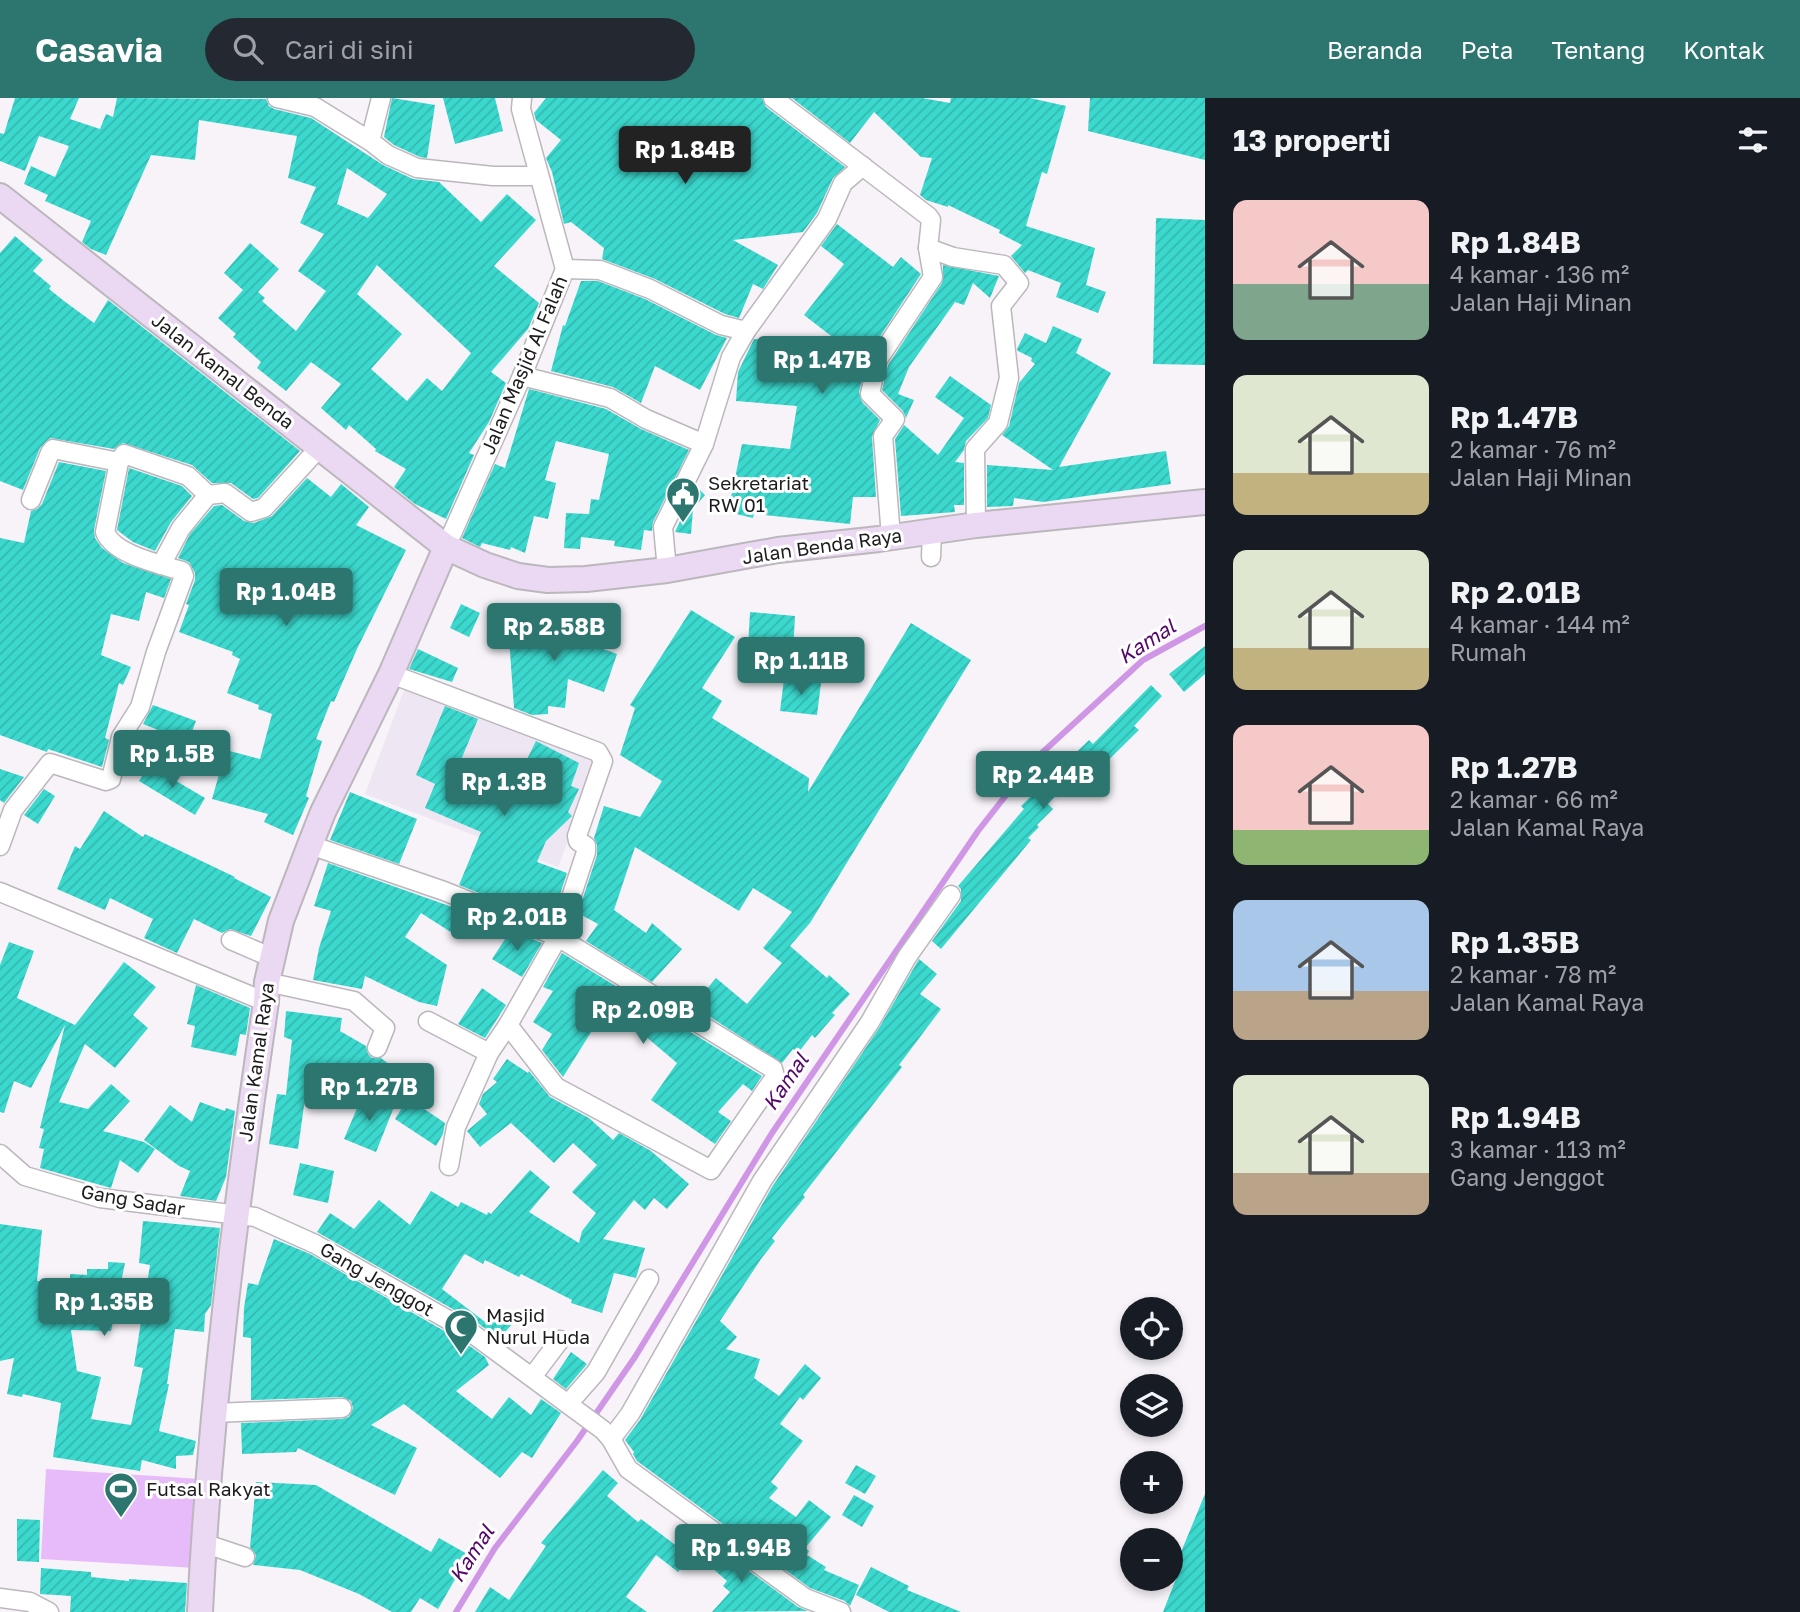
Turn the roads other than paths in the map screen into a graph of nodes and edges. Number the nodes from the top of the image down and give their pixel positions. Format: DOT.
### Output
graph roads {
  1 [pos="277,98"];
  2 [pos="381,98"];
  3 [pos="522,98"];
  4 [pos="773,98"];
  5 [pos="370,141"];
  6 [pos="863,166"];
  7 [pos="539,176"];
  8 [pos="0,196"];
  9 [pos="928,248"];
  10 [pos="565,269"];
  11 [pos="747,331"];
  12 [pos="522,376"];
  13 [pos="704,444"];
  14 [pos="319,448"];
  15 [pos="119,463"];
  16 [pos="208,495"];
  17 [pos="31,500"];
  18 [pos="1205,502"];
  19 [pos="976,525"];
  20 [pos="891,537"];
  21 [pos="446,547"];
  22 [pos="161,565"];
  23 [pos="667,569"];
  24 [pos="391,674"];
  25 [pos="310,845"];
  26 [pos="0,846"];
  27 [pos="0,892"];
  28 [pos="951,895"];
  29 [pos="558,937"];
  30 [pos="231,940"];
  31 [pos="273,956"];
  32 [pos="266,992"];
  33 [pos="428,1021"];
  34 [pos="508,1025"];
  35 [pos="377,1048"];
  36 [pos="489,1053"];
  37 [pos="0,1154"];
  38 [pos="449,1166"];
  39 [pos="235,1216"];
  40 [pos="649,1279"];
  41 [pos="560,1339"];
  42 [pos="532,1377"];
  43 [pos="342,1408"];
  44 [pos="574,1408"];
  45 [pos="214,1413"];
  46 [pos="607,1435"];
  47 [pos="203,1543"];
  48 [pos="245,1557"];
  49 [pos="0,1598"];
  50 [pos="49,1612"];
  51 [pos="200,1612"];
  52 [pos="841,1612"];
  1 -- 5 [label="street"];
  2 -- 5 [label="street"];
  3 -- 7 [label="street, Jalan Masjid Al Falah"];
  4 -- 6 [label="street"];
  5 -- 7 [label="street"];
  6 -- 9 [label="street"];
  6 -- 11 [label="street"];
  7 -- 10 [label="street, Jalan Masjid Al Falah"];
  8 -- 14 [label="main road, Jalan Kamal Benda"];
  9 -- 19 [label="street"];
  9 -- 20 [label="street"];
  10 -- 11 [label="street"];
  10 -- 12 [label="street, Jalan Masjid Al Falah"];
  11 -- 13 [label="street"];
  12 -- 13 [label="street"];
  12 -- 21 [label="street, Jalan Masjid Al Falah"];
  13 -- 23 [label="street"];
  14 -- 16 [label="street"];
  14 -- 21 [label="main road, Jalan Kamal Benda"];
  15 -- 16 [label="street"];
  15 -- 17 [label="street"];
  15 -- 22 [label="street"];
  16 -- 22 [label="street"];
  18 -- 19 [label="main road, Jalan Benda Raya"];
  19 -- 20 [label="main road, Jalan Benda Raya"];
  20 -- 23 [label="main road, Jalan Benda Raya"];
  21 -- 23 [label="main road, Jalan Benda Raya"];
  21 -- 24 [label="main road, Jalan Kamal Raya"];
  22 -- 26 [label="street"];
  24 -- 25 [label="main road, Jalan Kamal Raya"];
  24 -- 29 [label="street"];
  25 -- 29 [label="street"];
  25 -- 31 [label="main road, Jalan Kamal Raya"];
  27 -- 32 [label="street"];
  28 -- 46 [label="street"];
  29 -- 34 [label="street"];
  29 -- 34 [label="street"];
  30 -- 31 [label="street"];
  31 -- 32 [label="main road, Jalan Kamal Raya"];
  32 -- 35 [label="street"];
  32 -- 39 [label="main road, Jalan Kamal Raya"];
  33 -- 36 [label="street"];
  34 -- 36 [label="street"];
  36 -- 38 [label="street"];
  37 -- 39 [label="street, Gang Sadar"];
  39 -- 42 [label="street, Gang Jenggot"];
  39 -- 45 [label="main road, Jalan Kamal Raya"];
  40 -- 44 [label="street"];
  41 -- 42 [label="street"];
  42 -- 44 [label="street, Gang Jenggot"];
  43 -- 45 [label="street"];
  44 -- 46 [label="street, Gang Jenggot"];
  45 -- 47 [label="main road, Jalan Kamal Raya"];
  46 -- 52 [label="street, Gang Jenggot"];
  47 -- 48 [label="street"];
  47 -- 51 [label="main road, Jalan Kamal Raya"];
  49 -- 50 [label="street"];
}
